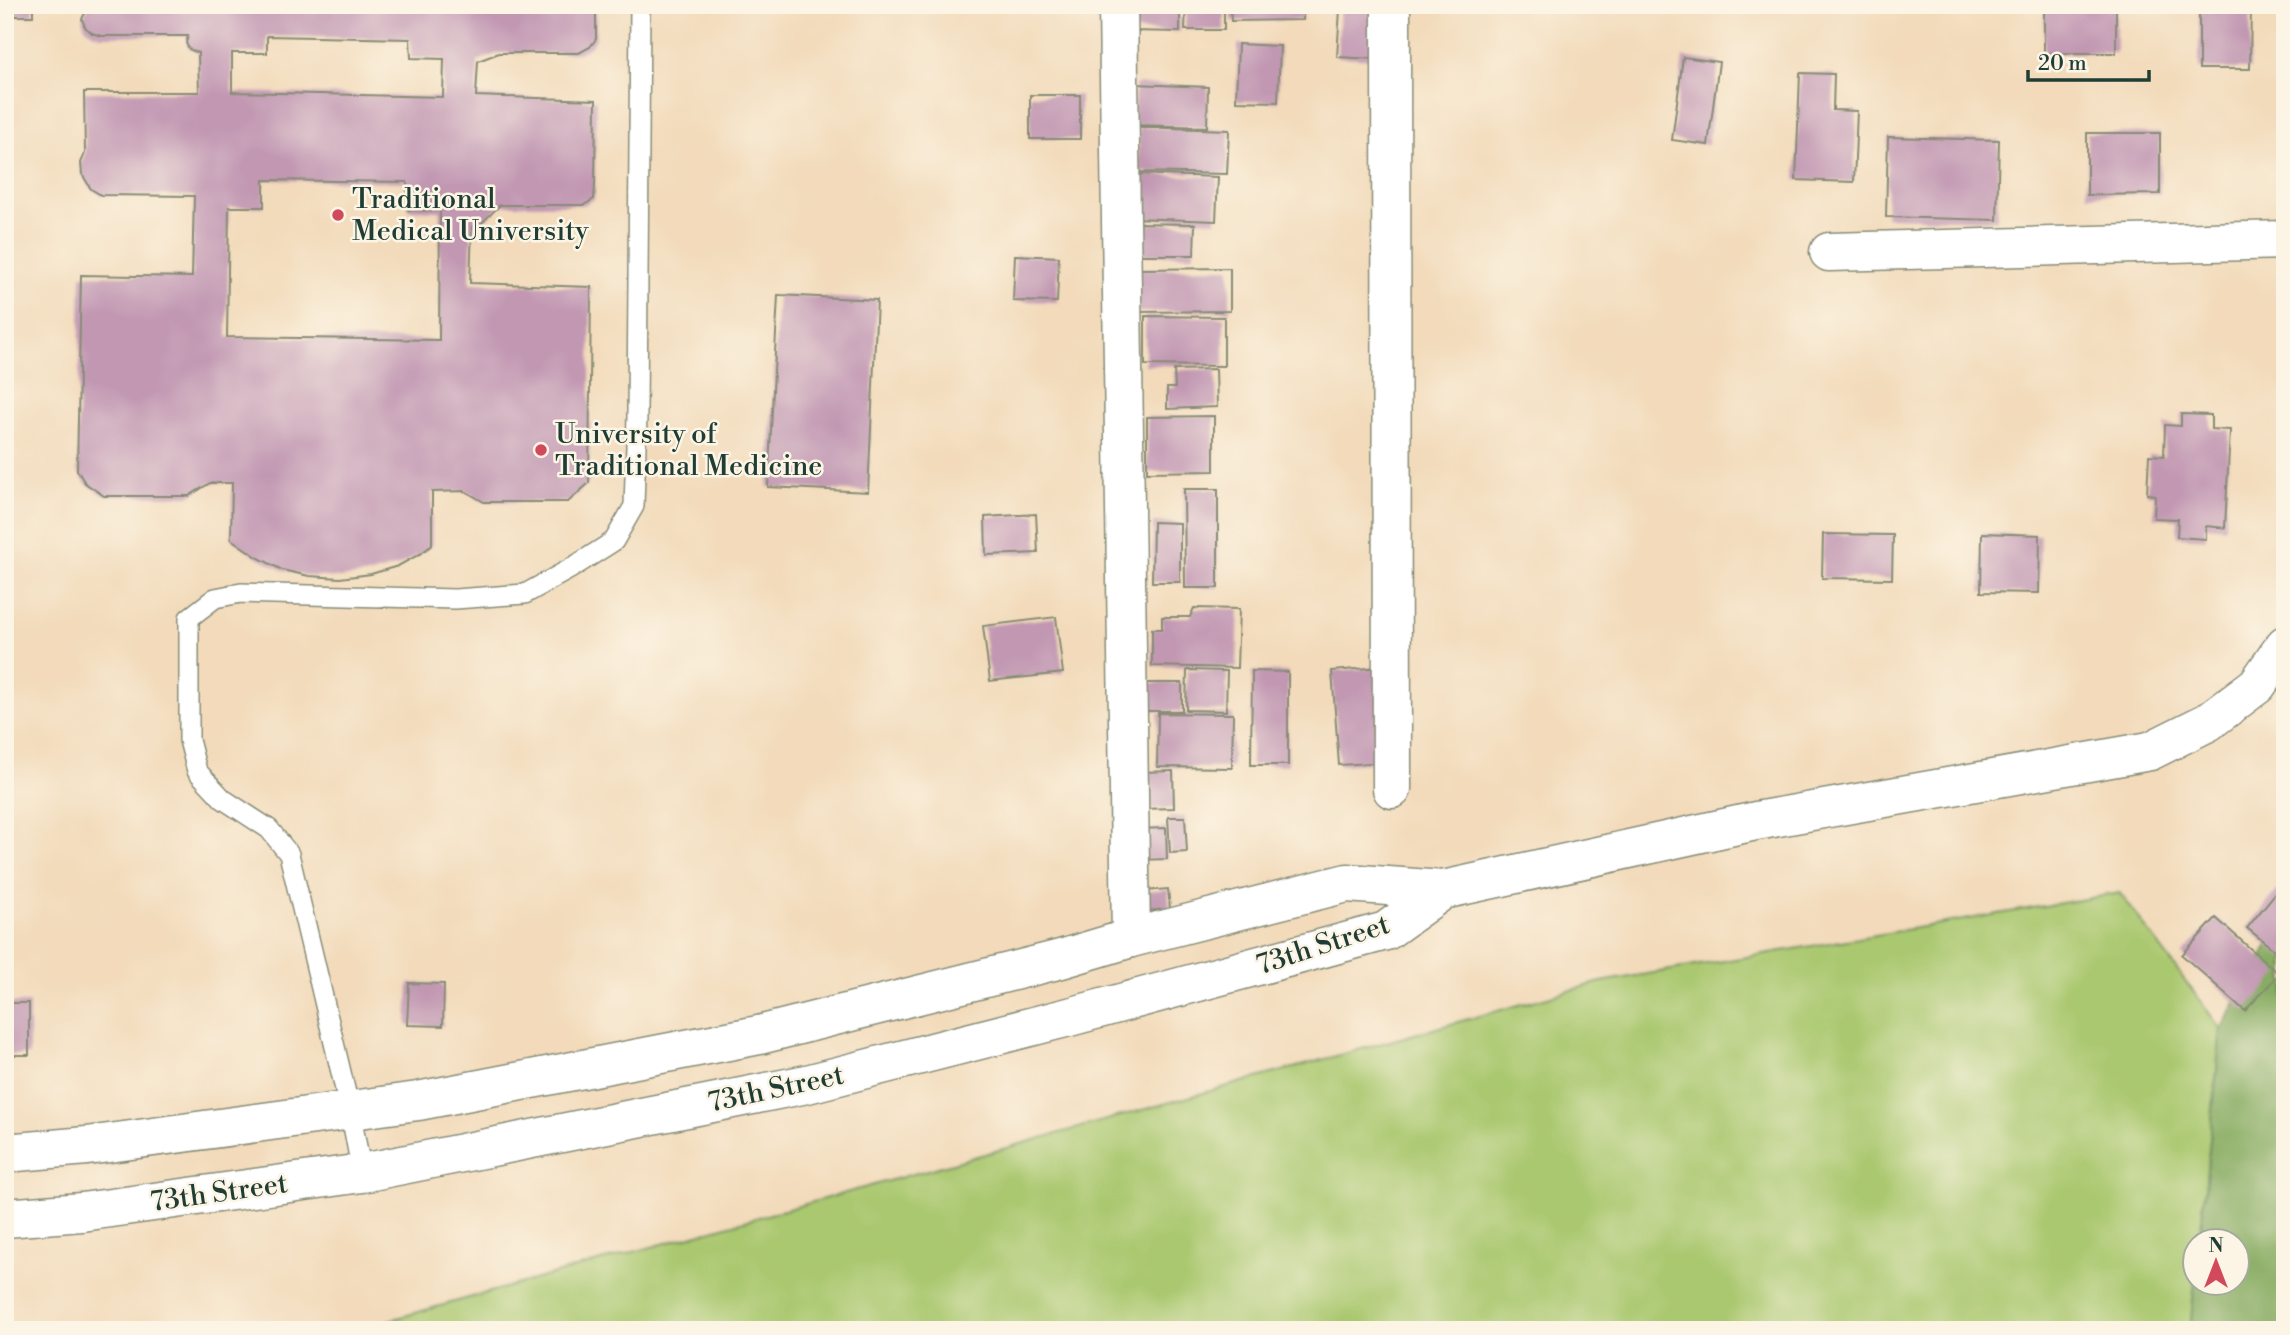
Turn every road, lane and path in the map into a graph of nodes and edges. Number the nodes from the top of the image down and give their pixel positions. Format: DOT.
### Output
graph roads {
  1 [pos="640,5"];
  2 [pos="1118,5"];
  3 [pos="1391,5"];
  4 [pos="2285,240"];
  5 [pos="1829,252"];
  6 [pos="2285,645"];
  7 [pos="1392,789"];
  8 [pos="1443,890"];
  9 [pos="1131,938"];
  10 [pos="350,1110"];
  11 [pos="5,1153"];
  12 [pos="362,1173"];
  13 [pos="5,1218"];
  1 -- 10 [label="lane"];
  2 -- 9 [label="main road"];
  3 -- 7 [label="main road"];
  4 -- 5 [label="main road"];
  6 -- 8 [label="main road"];
  8 -- 9 [label="main road, 73th Street"];
  8 -- 12 [label="main road, 73th Street"];
  9 -- 10 [label="main road, 73th Street"];
  10 -- 11 [label="main road, 73th Street"];
  10 -- 12 [label="lane"];
  12 -- 13 [label="main road, 73th Street"];
}
